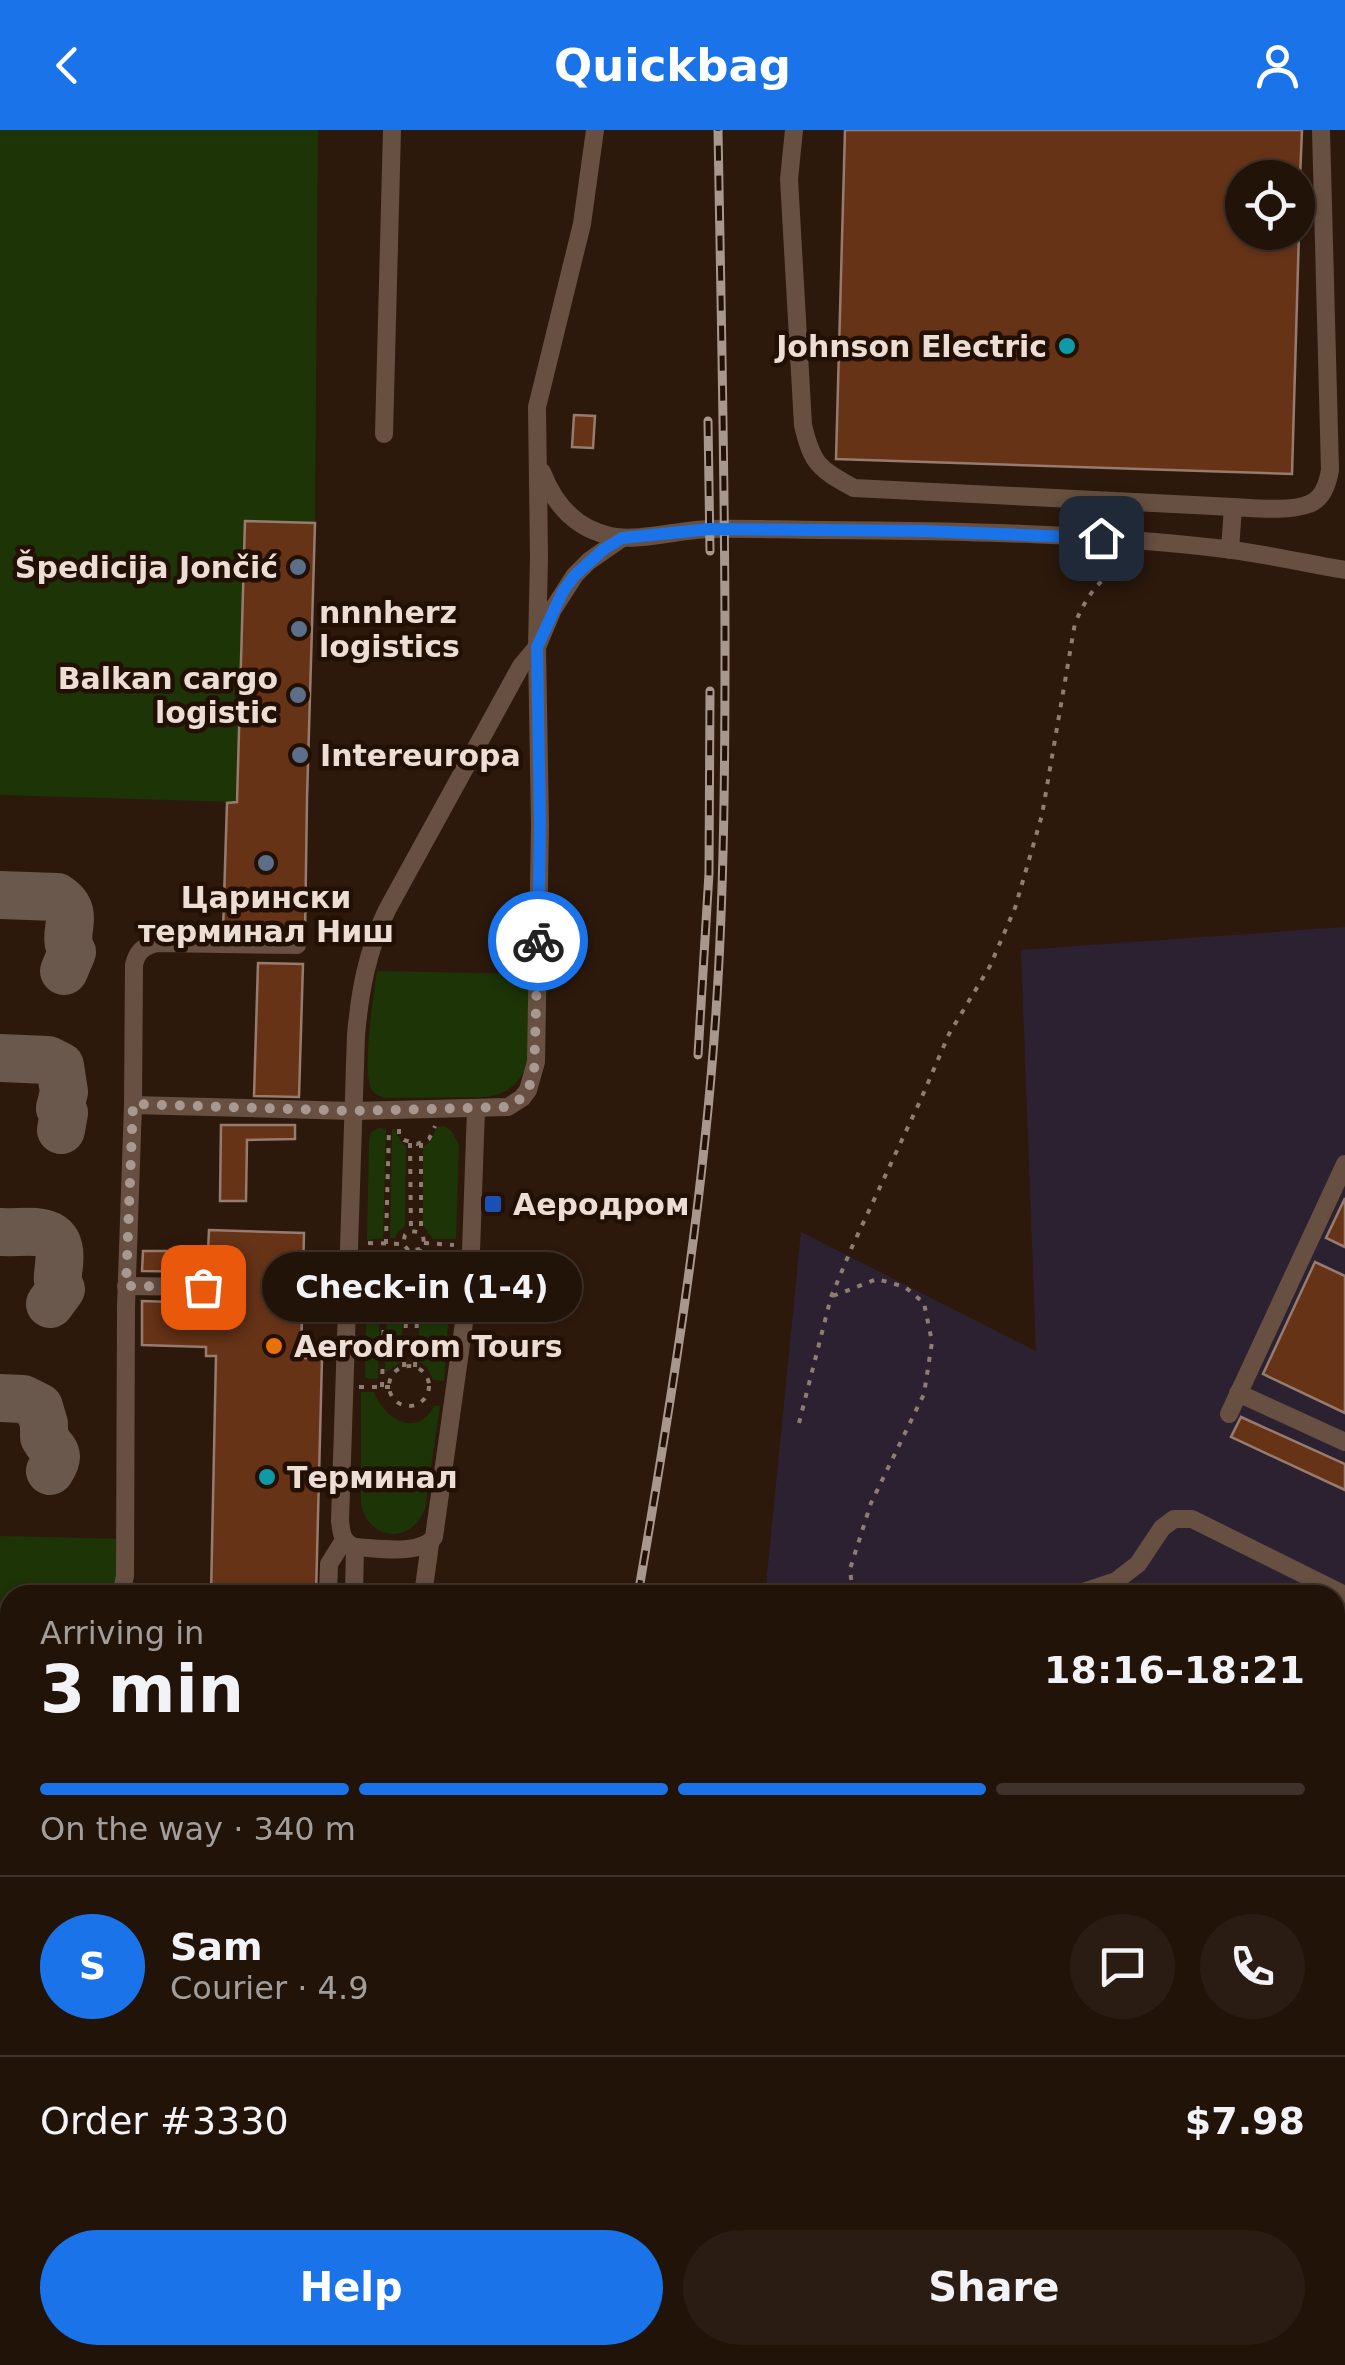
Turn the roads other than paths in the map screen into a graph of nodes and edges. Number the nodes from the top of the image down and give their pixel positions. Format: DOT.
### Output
graph roads {
  1 [pos="392,130"];
  2 [pos="595,130"];
  3 [pos="794,130"];
  4 [pos="1321,130"];
  5 [pos="384,434"];
  6 [pos="538,462"];
  7 [pos="1233,507"];
  8 [pos="622,538"];
  9 [pos="1230,550"];
  10 [pos="1345,570"];
  11 [pos="537,647"];
  12 [pos="297,945"];
  13 [pos="133,1104"];
  14 [pos="476,1109"];
  15 [pos="353,1111"];
  16 [pos="1345,1164"];
  17 [pos="126,1286"];
  18 [pos="203,1287"];
  19 [pos="1238,1393"];
  20 [pos="1229,1414"];
  21 [pos="1345,1442"];
  22 [pos="350,1544"];
  23 [pos="430,1544"];
  24 [pos="123,1585"];
  25 [pos="328,1585"];
  26 [pos="353,1585"];
  27 [pos="424,1585"];
  28 [pos="1104,1585"];
  29 [pos="1325,1585"];
  1 -- 5 [label="street"];
  2 -- 6 [label="street"];
  3 -- 7 [label="street"];
  4 -- 7 [label="street"];
  6 -- 8 [label="street"];
  6 -- 11 [label="street"];
  7 -- 9 [label="street"];
  8 -- 9 [label="street"];
  8 -- 11 [label="street"];
  9 -- 10 [label="street"];
  11 -- 14 [label="street"];
  11 -- 15 [label="street"];
  12 -- 13 [label="street"];
  13 -- 15 [label="street"];
  13 -- 17 [label="street"];
  14 -- 15 [label="street"];
  14 -- 23 [label="street"];
  15 -- 22 [label="street"];
  16 -- 19 [label="street"];
  17 -- 18 [label="street"];
  17 -- 24 [label="street"];
  19 -- 20 [label="street"];
  19 -- 21 [label="street"];
  22 -- 23 [label="street"];
  22 -- 25 [label="street"];
  22 -- 26 [label="street"];
  23 -- 27 [label="street"];
  28 -- 29 [label="street"];
}
